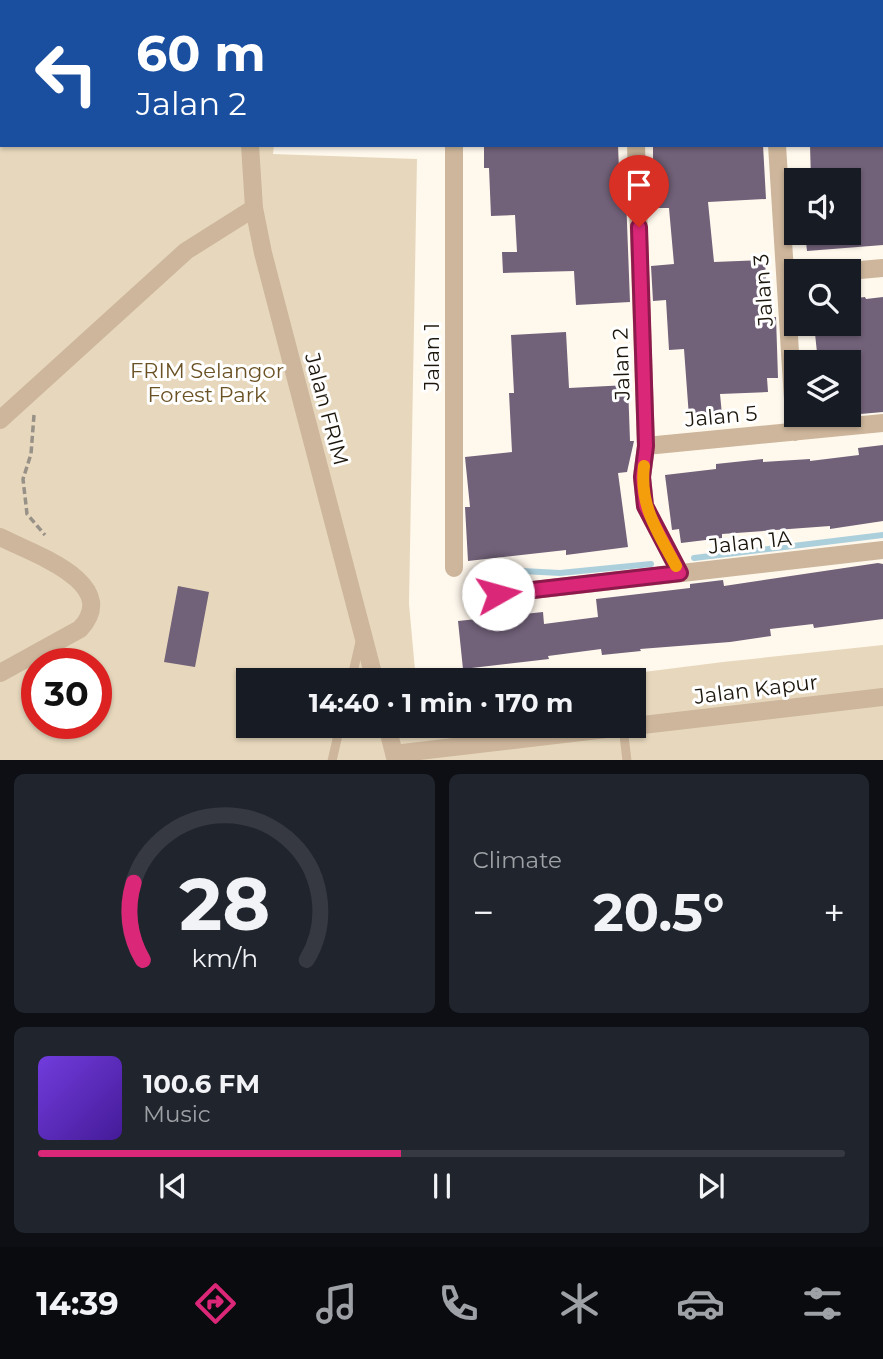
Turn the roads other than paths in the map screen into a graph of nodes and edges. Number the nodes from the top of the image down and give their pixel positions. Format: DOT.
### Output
graph roads {
  1 [pos="250,147"];
  2 [pos="454,147"];
  3 [pos="636,147"];
  4 [pos="777,147"];
  5 [pos="254,208"];
  6 [pos="789,259"];
  7 [pos="883,268"];
  8 [pos="861,270"];
  9 [pos="793,336"];
  10 [pos="0,420"];
  11 [pos="883,423"];
  12 [pos="795,432"];
  13 [pos="646,446"];
  14 [pos="0,537"];
  15 [pos="883,550"];
  16 [pos="454,568"];
  17 [pos="680,573"];
  18 [pos="498,594"];
  19 [pos="362,633"];
  20 [pos="354,668"];
  21 [pos="371,668"];
  22 [pos="0,673"];
  23 [pos="883,697"];
  24 [pos="646,725"];
  25 [pos="337,738"];
  26 [pos="390,738"];
  27 [pos="544,738"];
  28 [pos="629,738"];
  29 [pos="395,757"];
  30 [pos="332,760"];
  31 [pos="627,760"];
  1 -- 5 [label="street, Jalan FRIM"];
  2 -- 16 [label="street, Jalan 1"];
  3 -- 13 [label="street, Jalan 2"];
  4 -- 6 [label="street, Jalan 3"];
  5 -- 10 [label="street"];
  5 -- 19 [label="street, Jalan FRIM"];
  7 -- 8 [label="street"];
  9 -- 12 [label="street, Jalan 3"];
  11 -- 12 [label="street, Jalan 5"];
  12 -- 13 [label="street, Jalan 5"];
  13 -- 17 [label="street, Jalan 2"];
  14 -- 22 [label="street"];
  15 -- 17 [label="street, Jalan 1A"];
  17 -- 18 [label="street, Jalan 1A"];
  19 -- 20 [label="lane"];
  19 -- 21 [label="street, Jalan FRIM"];
  23 -- 24 [label="street, Jalan Kapur"];
  25 -- 30 [label="lane"];
  26 -- 29 [label="street"];
  27 -- 29 [label="street, Jalan Kapur"];
  28 -- 31 [label="lane"];
}
